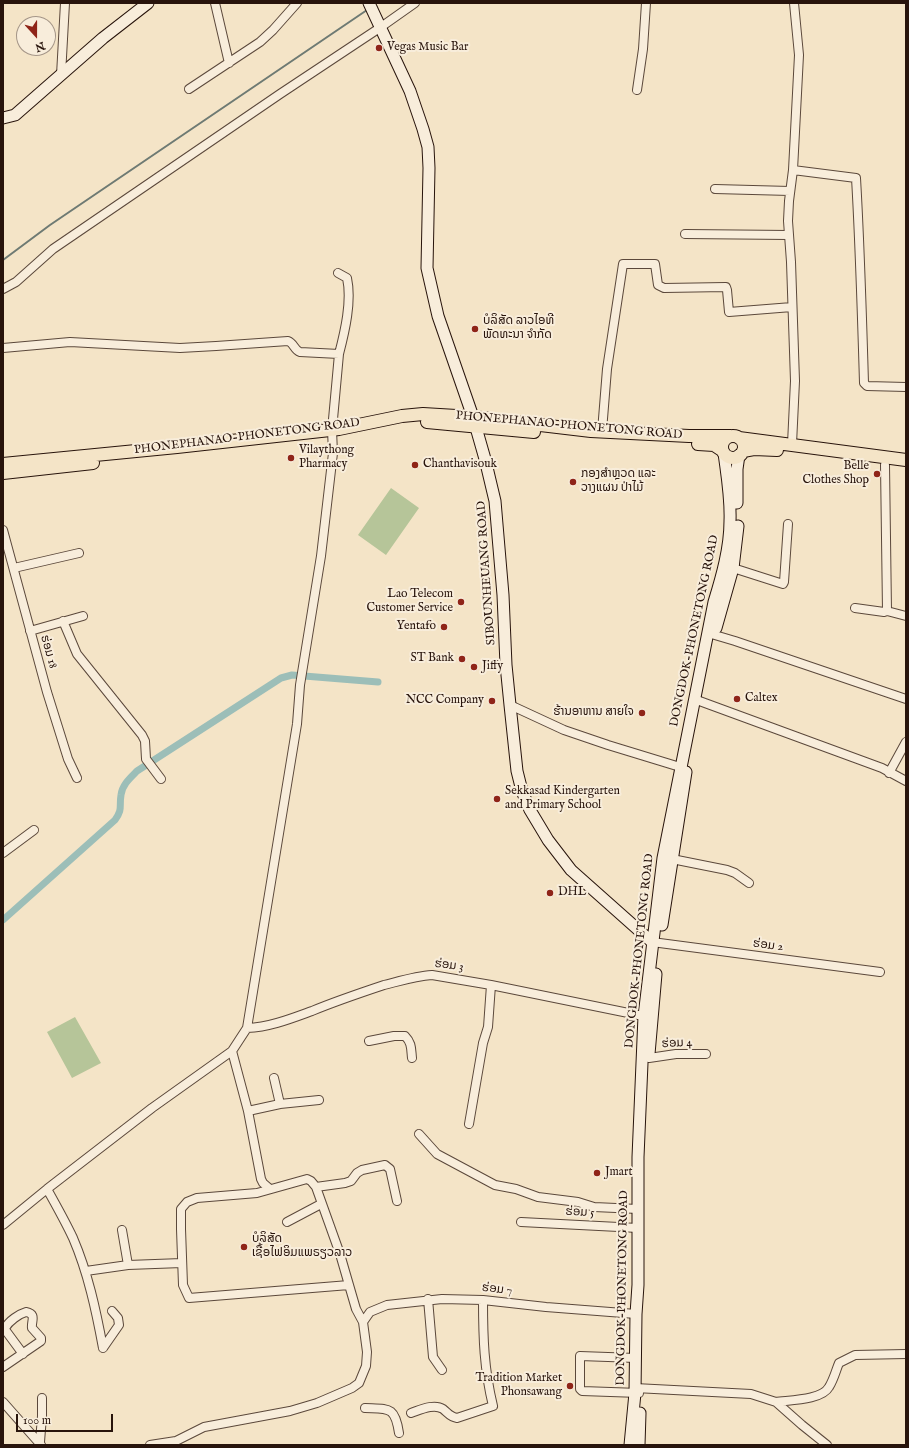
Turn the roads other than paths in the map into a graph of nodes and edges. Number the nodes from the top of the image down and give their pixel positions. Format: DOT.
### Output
graph roads {
  1 [pos="65,3"];
  2 [pos="148,3"];
  3 [pos="215,3"];
  4 [pos="297,3"];
  5 [pos="369,3"];
  6 [pos="415,3"];
  7 [pos="646,3"];
  8 [pos="794,3"];
  9 [pos="380,24"];
  10 [pos="229,63"];
  11 [pos="61,75"];
  12 [pos="189,90"];
  13 [pos="637,90"];
  14 [pos="3,118"];
  15 [pos="793,170"];
  16 [pos="715,189"];
  17 [pos="790,191"];
  18 [pos="685,234"];
  19 [pos="789,235"];
  20 [pos="338,273"];
  21 [pos="3,289"];
  22 [pos="792,307"];
  23 [pos="3,348"];
  24 [pos="339,354"];
  25 [pos="906,387"];
  26 [pos="474,422"];
  27 [pos="594,433"];
  28 [pos="333,434"];
  29 [pos="735,437"];
  30 [pos="792,444"];
  31 [pos="724,452"];
  32 [pos="741,453"];
  33 [pos="906,460"];
  34 [pos="3,464"];
  35 [pos="885,465"];
  36 [pos="906,468"];
  37 [pos="3,472"];
  38 [pos="733,492"];
  39 [pos="788,524"];
  40 [pos="3,530"];
  41 [pos="79,553"];
  42 [pos="14,568"];
  43 [pos="733,568"];
  44 [pos="855,608"];
  45 [pos="887,611"];
  46 [pos="83,616"];
  47 [pos="906,616"];
  48 [pos="63,621"];
  49 [pos="30,631"];
  50 [pos="711,635"];
  51 [pos="906,699"];
  52 [pos="698,701"];
  53 [pos="510,705"];
  54 [pos="906,742"];
  55 [pos="680,766"];
  56 [pos="889,773"];
  57 [pos="77,778"];
  58 [pos="161,779"];
  59 [pos="906,781"];
  60 [pos="34,830"];
  61 [pos="3,853"];
  62 [pos="672,859"];
  63 [pos="749,882"];
  64 [pos="656,943"];
  65 [pos="880,972"];
  66 [pos="491,985"];
  67 [pos="648,1017"];
  68 [pos="247,1028"];
  69 [pos="369,1041"];
  70 [pos="232,1051"];
  71 [pos="706,1054"];
  72 [pos="412,1058"];
  73 [pos="649,1058"];
  74 [pos="274,1078"];
  75 [pos="319,1100"];
  76 [pos="280,1104"];
  77 [pos="248,1111"];
  78 [pos="470,1124"];
  79 [pos="419,1134"];
  80 [pos="316,1187"];
  81 [pos="47,1189"];
  82 [pos="270,1189"];
  83 [pos="398,1201"];
  84 [pos="322,1204"];
  85 [pos="638,1209"];
  86 [pos="287,1222"];
  87 [pos="522,1222"];
  88 [pos="3,1225"];
  89 [pos="638,1228"];
  90 [pos="122,1230"];
  91 [pos="182,1263"];
  92 [pos="128,1265"];
  93 [pos="86,1271"];
  94 [pos="349,1285"];
  95 [pos="428,1299"];
  96 [pos="483,1300"];
  97 [pos="112,1311"];
  98 [pos="636,1314"];
  99 [pos="363,1322"];
  100 [pos="23,1354"];
  101 [pos="906,1354"];
  102 [pos="636,1358"];
  103 [pos="3,1367"];
  104 [pos="442,1370"];
  105 [pos="638,1391"];
  106 [pos="42,1398"];
  107 [pos="3,1402"];
  108 [pos="776,1402"];
  109 [pos="365,1408"];
  110 [pos="410,1413"];
  111 [pos="400,1433"];
  112 [pos="184,1442"];
  113 [pos="40,1444"];
  114 [pos="150,1445"];
  115 [pos="630,1445"];
  116 [pos="639,1445"];
  117 [pos="827,1445"];
  1 -- 11 [label="street"];
  2 -- 11 [label="main road"];
  3 -- 10 [label="street"];
  4 -- 10 [label="street"];
  5 -- 9 [label="main road, SIBOUNHEUANG ROAD"];
  6 -- 9 [label="street"];
  7 -- 13 [label="street"];
  8 -- 15 [label="street"];
  9 -- 21 [label="street"];
  9 -- 26 [label="main road, SIBOUNHEUANG ROAD"];
  10 -- 12 [label="street"];
  11 -- 14 [label="main road"];
  15 -- 17 [label="street"];
  15 -- 25 [label="street"];
  16 -- 17 [label="street"];
  17 -- 19 [label="street"];
  18 -- 19 [label="street"];
  19 -- 22 [label="street"];
  20 -- 24 [label="street"];
  22 -- 27 [label="street"];
  22 -- 30 [label="street"];
  23 -- 24 [label="street"];
  24 -- 28 [label="street"];
  26 -- 27 [label="main road, PHONEPHANAO-PHONETONG ROAD"];
  26 -- 28 [label="main road, PHONEPHANAO-PHONETONG ROAD"];
  26 -- 53 [label="main road, SIBOUNHEUANG ROAD"];
  27 -- 29 [label="main road, PHONEPHANAO-PHONETONG ROAD"];
  27 -- 31 [label="main road, PHONEPHANAO-PHONETONG ROAD"];
  28 -- 34 [label="main road, PHONEPHANAO-PHONETONG ROAD"];
  28 -- 37 [label="main road, PHONEPHANAO-PHONETONG ROAD"];
  28 -- 68 [label="street"];
  29 -- 30 [label="main road, PHONEPHANAO-PHONETONG ROAD"];
  29 -- 31 [label="main road"];
  29 -- 32 [label="main road"];
  30 -- 33 [label="main road, PHONEPHANAO-PHONETONG ROAD"];
  31 -- 32 [label="main road"];
  31 -- 38 [label="main road"];
  32 -- 35 [label="main road"];
  32 -- 38 [label="main road"];
  35 -- 36 [label="main road"];
  35 -- 45 [label="street"];
  38 -- 43 [label="main road, DONGDOK-PHONETONG ROAD"];
  38 -- 50 [label="main road, DONGDOK-PHONETONG ROAD"];
  39 -- 43 [label="street"];
  40 -- 42 [label="street, ຮ່ອມ 18"];
  41 -- 42 [label="street"];
  42 -- 49 [label="street, ຮ່ອມ 18"];
  43 -- 50 [label="main road, DONGDOK-PHONETONG ROAD"];
  44 -- 45 [label="street"];
  45 -- 47 [label="street"];
  46 -- 48 [label="street"];
  48 -- 49 [label="street"];
  48 -- 58 [label="street"];
  49 -- 57 [label="street, ຮ່ອມ 18"];
  50 -- 51 [label="street"];
  50 -- 52 [label="main road, DONGDOK-PHONETONG ROAD"];
  52 -- 55 [label="main road, DONGDOK-PHONETONG ROAD"];
  52 -- 56 [label="street"];
  52 -- 62 [label="main road, DONGDOK-PHONETONG ROAD"];
  53 -- 55 [label="street"];
  53 -- 64 [label="main road, SIBOUNHEUANG ROAD"];
  54 -- 56 [label="street"];
  55 -- 64 [label="main road, DONGDOK-PHONETONG ROAD"];
  56 -- 59 [label="street"];
  60 -- 61 [label="street"];
  62 -- 63 [label="street"];
  62 -- 64 [label="main road, DONGDOK-PHONETONG ROAD"];
  64 -- 65 [label="street, ຮ່ອມ 2"];
  64 -- 67 [label="main road, DONGDOK-PHONETONG ROAD"];
  66 -- 67 [label="street, ຮ່ອມ 3"];
  66 -- 68 [label="street, ຮ່ອມ 3"];
  66 -- 78 [label="street"];
  67 -- 73 [label="main road, DONGDOK-PHONETONG ROAD"];
  67 -- 85 [label="main road, DONGDOK-PHONETONG ROAD"];
  68 -- 70 [label="street"];
  69 -- 72 [label="street"];
  70 -- 77 [label="street"];
  70 -- 81 [label="street"];
  71 -- 73 [label="street, ຮ່ອມ 4"];
  73 -- 105 [label="main road, DONGDOK-PHONETONG ROAD"];
  74 -- 76 [label="street"];
  75 -- 76 [label="street"];
  76 -- 77 [label="street"];
  77 -- 82 [label="street"];
  79 -- 85 [label="street"];
  80 -- 82 [label="street"];
  80 -- 83 [label="street"];
  80 -- 84 [label="street"];
  81 -- 88 [label="street"];
  81 -- 93 [label="street"];
  82 -- 91 [label="street"];
  84 -- 86 [label="street"];
  84 -- 94 [label="street"];
  85 -- 89 [label="main road, DONGDOK-PHONETONG ROAD"];
  87 -- 89 [label="street, ຮ່ອມ 5"];
  89 -- 98 [label="main road, DONGDOK-PHONETONG ROAD"];
  90 -- 92 [label="street"];
  91 -- 92 [label="street"];
  91 -- 94 [label="street"];
  92 -- 93 [label="street"];
  93 -- 97 [label="street"];
  94 -- 99 [label="street"];
  95 -- 96 [label="street, ຮ່ອມ 7"];
  95 -- 99 [label="street, ຮ່ອມ 7"];
  95 -- 104 [label="street"];
  96 -- 98 [label="street, ຮ່ອມ 7"];
  96 -- 110 [label="street"];
  98 -- 102 [label="main road, DONGDOK-PHONETONG ROAD"];
  99 -- 112 [label="street"];
  100 -- 100 [label="street"];
  100 -- 103 [label="street"];
  101 -- 108 [label="street"];
  102 -- 105 [label="main road, DONGDOK-PHONETONG ROAD"];
  102 -- 105 [label="street"];
  105 -- 108 [label="street"];
  105 -- 115 [label="main road, DONGDOK-PHONETONG ROAD"];
  105 -- 116 [label="main road, DONGDOK-PHONETONG ROAD"];
  106 -- 113 [label="street"];
  107 -- 113 [label="street"];
  108 -- 117 [label="street"];
  109 -- 111 [label="street"];
  112 -- 114 [label="street"];
}
